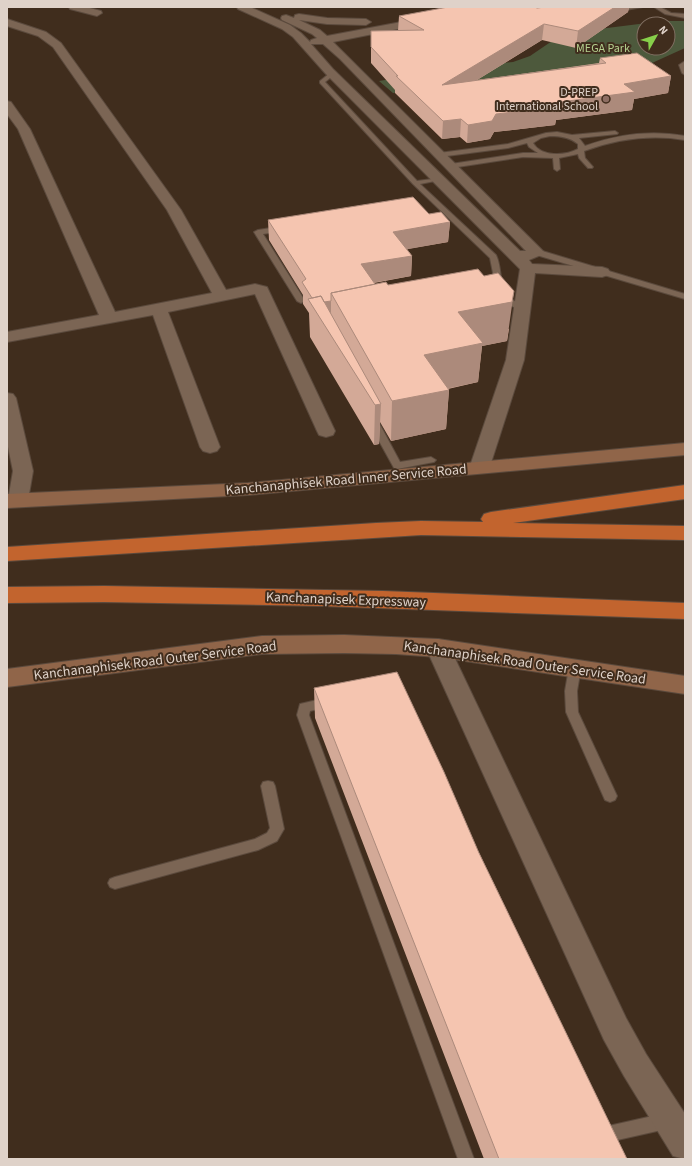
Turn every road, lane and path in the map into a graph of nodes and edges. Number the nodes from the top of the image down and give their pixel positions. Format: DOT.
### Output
graph roads {
  1 [pos="74,7"];
  2 [pos="242,7"];
  3 [pos="640,7"];
  4 [pos="657,7"];
  5 [pos="265,9"];
  6 [pos="608,11"];
  7 [pos="97,13"];
  8 [pos="685,16"];
  9 [pos="380,21"];
  10 [pos="7,22"];
  11 [pos="371,31"];
  12 [pos="320,36"];
  13 [pos="300,39"];
  14 [pos="344,58"];
  15 [pos="685,63"];
  16 [pos="685,73"];
  17 [pos="332,74"];
  18 [pos="7,105"];
  19 [pos="685,132"];
  20 [pos="572,137"];
  21 [pos="685,138"];
  22 [pos="532,140"];
  23 [pos="581,150"];
  24 [pos="439,155"];
  25 [pos="556,156"];
  26 [pos="451,166"];
  27 [pos="590,167"];
  28 [pos="557,169"];
  29 [pos="438,179"];
  30 [pos="415,183"];
  31 [pos="296,226"];
  32 [pos="536,252"];
  33 [pos="515,256"];
  34 [pos="528,268"];
  35 [pos="602,272"];
  36 [pos="221,295"];
  37 [pos="685,297"];
  38 [pos="301,301"];
  39 [pos="498,306"];
  40 [pos="517,306"];
  41 [pos="159,309"];
  42 [pos="108,318"];
  43 [pos="7,337"];
  44 [pos="7,398"];
  45 [pos="368,411"];
  46 [pos="326,431"];
  47 [pos="210,447"];
  48 [pos="685,448"];
  49 [pos="431,460"];
  50 [pos="480,466"];
  51 [pos="685,492"];
  52 [pos="12,500"];
  53 [pos="421,528"];
  54 [pos="685,532"];
  55 [pos="7,554"];
  56 [pos="7,595"];
  57 [pos="685,611"];
  58 [pos="438,648"];
  59 [pos="575,668"];
  60 [pos="7,678"];
  61 [pos="684,686"];
  62 [pos="344,700"];
  63 [pos="268,786"];
  64 [pos="610,796"];
  65 [pos="116,883"];
  66 [pos="669,1120"];
  67 [pos="604,1134"];
  68 [pos="685,1144"];
  69 [pos="466,1159"];
  1 -- 7 [label="street"];
  2 -- 13 [label="street"];
  3 -- 6 [label="lane"];
  4 -- 8 [label="lane"];
  5 -- 9 [label="street"];
  5 -- 12 [label="street"];
  9 -- 11 [label="street"];
  9 -- 12 [label="street"];
  10 -- 36 [label="street"];
  11 -- 12 [label="street"];
  11 -- 14 [label="street"];
  12 -- 13 [label="street"];
  12 -- 14 [label="street"];
  13 -- 17 [label="street"];
  14 -- 24 [label="street"];
  15 -- 16 [label="lane"];
  17 -- 29 [label="street"];
  17 -- 30 [label="lane"];
  18 -- 42 [label="street"];
  19 -- 20 [label="lane"];
  20 -- 22 [label="lane"];
  20 -- 23 [label="lane"];
  21 -- 23 [label="lane"];
  22 -- 24 [label="lane"];
  22 -- 25 [label="lane"];
  23 -- 25 [label="lane"];
  23 -- 27 [label="lane"];
  24 -- 26 [label="street"];
  25 -- 26 [label="lane"];
  25 -- 28 [label="lane"];
  26 -- 32 [label="street"];
  29 -- 30 [label="lane"];
  29 -- 33 [label="street"];
  30 -- 40 [label="lane"];
  31 -- 38 [label="lane"];
  32 -- 33 [label="street"];
  32 -- 35 [label="lane"];
  33 -- 34 [label="street"];
  34 -- 35 [label="street"];
  34 -- 40 [label="street"];
  35 -- 37 [label="lane"];
  36 -- 41 [label="street"];
  36 -- 46 [label="street"];
  39 -- 40 [label="lane"];
  40 -- 50 [label="street"];
  41 -- 42 [label="street"];
  41 -- 47 [label="street"];
  42 -- 43 [label="street"];
  44 -- 52 [label="street"];
  45 -- 49 [label="lane"];
  48 -- 50 [label="main road, Kanchanaphisek Road Inner Service Road"];
  50 -- 52 [label="main road, Kanchanaphisek Road Inner Service Road"];
  51 -- 53 [label="highway"];
  53 -- 54 [label="highway"];
  53 -- 55 [label="highway"];
  56 -- 57 [label="highway, Kanchanapisek Expressway"];
  58 -- 59 [label="main road, Kanchanaphisek Road Outer Service Road"];
  58 -- 60 [label="main road, Kanchanaphisek Road Outer Service Road"];
  58 -- 66 [label="street"];
  59 -- 61 [label="main road, Kanchanaphisek Road Outer Service Road"];
  59 -- 64 [label="lane"];
  62 -- 69 [label="lane"];
  63 -- 65 [label="lane"];
  66 -- 67 [label="lane"];
  66 -- 68 [label="street"];
}
